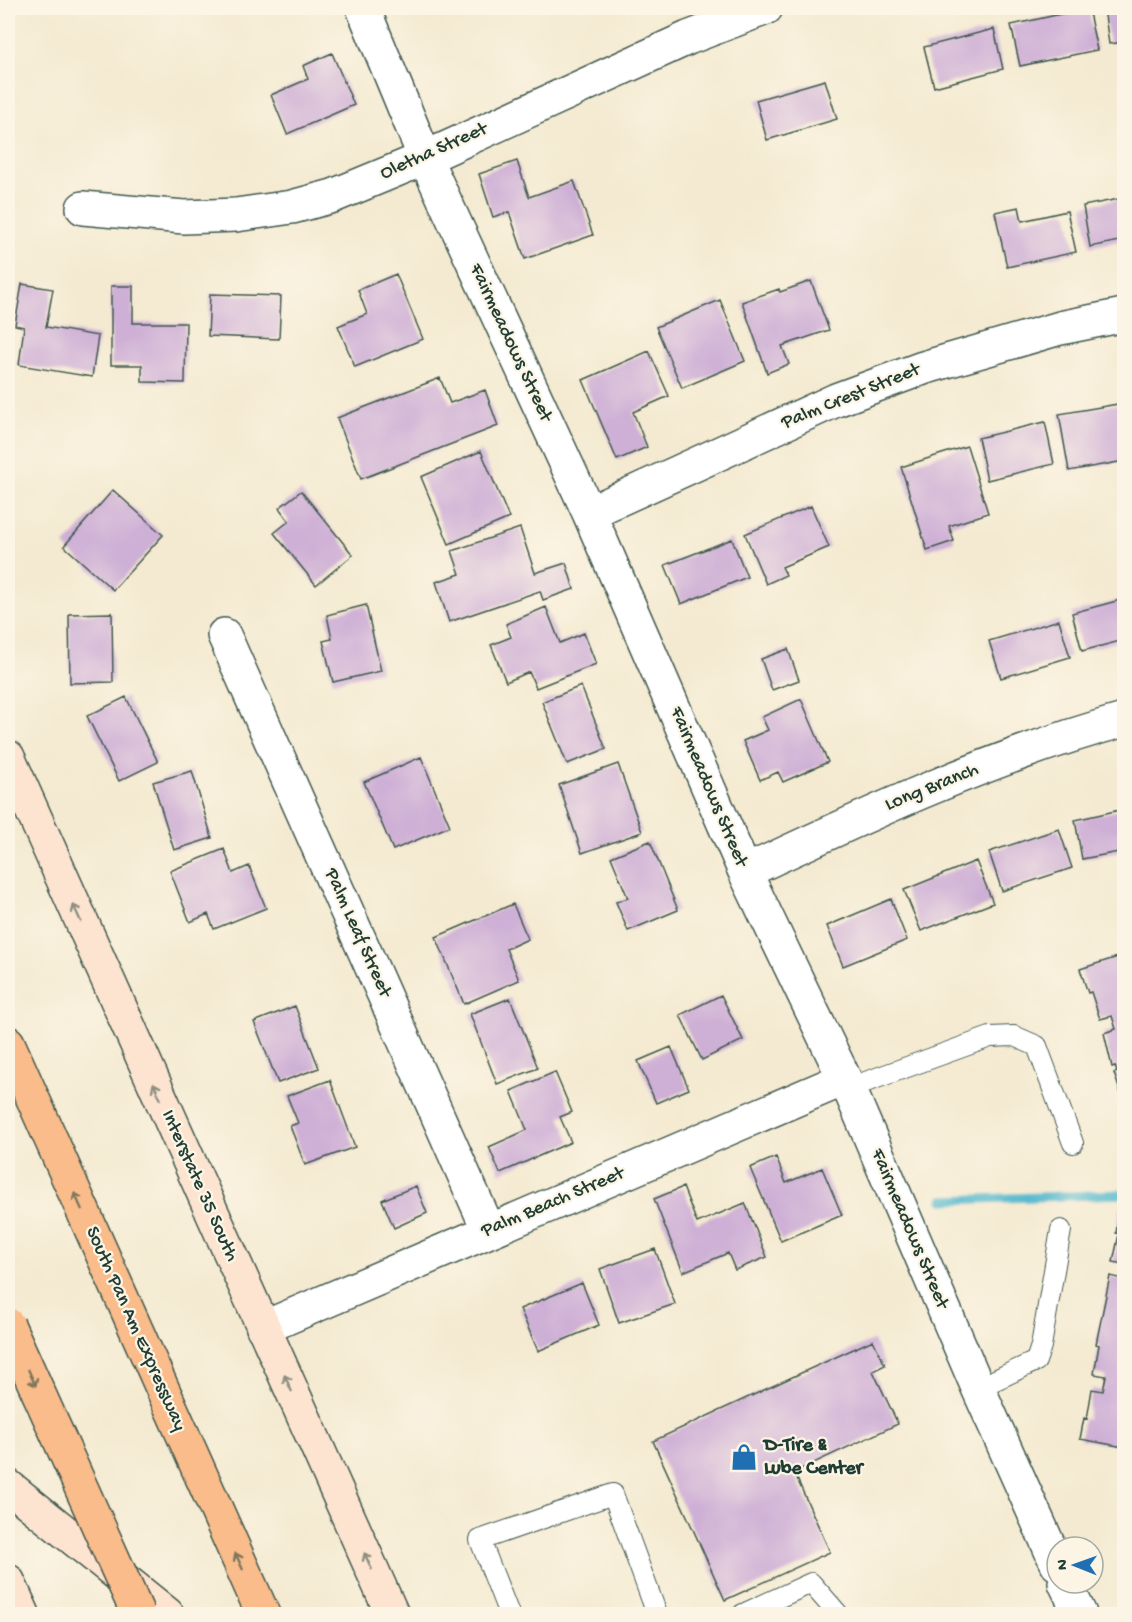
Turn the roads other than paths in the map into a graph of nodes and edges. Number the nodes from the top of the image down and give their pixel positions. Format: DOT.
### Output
graph roads {
  1 [pos="363,8"];
  2 [pos="766,8"];
  3 [pos="425,158"];
  4 [pos="83,208"];
  5 [pos="1125,315"];
  6 [pos="589,513"];
  7 [pos="224,634"];
  8 [pos="1125,720"];
  9 [pos="8,757"];
  10 [pos="745,872"];
  11 [pos="8,1043"];
  12 [pos="846,1083"];
  13 [pos="1073,1143"];
  14 [pos="1061,1230"];
  15 [pos="489,1231"];
  16 [pos="8,1325"];
  17 [pos="263,1328"];
  18 [pos="978,1388"];
  19 [pos="8,1486"];
  20 [pos="1045,1537"];
  21 [pos="8,1581"];
  22 [pos="1071,1595"];
  23 [pos="23,1614"];
  24 [pos="138,1614"];
  25 [pos="167,1614"];
  26 [pos="263,1614"];
  27 [pos="392,1614"];
  28 [pos="509,1614"];
  29 [pos="657,1614"];
  30 [pos="744,1614"];
  31 [pos="838,1614"];
  32 [pos="1080,1614"];
  1 -- 3 [label="street, Fairmeadows Street"];
  2 -- 3 [label="street, Oletha Street"];
  3 -- 4 [label="street, Oletha Street"];
  3 -- 6 [label="street, Fairmeadows Street"];
  5 -- 6 [label="street, Palm Crest Street"];
  6 -- 10 [label="street, Fairmeadows Street"];
  7 -- 15 [label="street, Palm Leaf Street"];
  8 -- 10 [label="street, Long Branch"];
  17 -- 9 [label="main road, Interstate 35 South, one-way"];
  10 -- 12 [label="street, Fairmeadows Street"];
  26 -- 11 [label="highway, South Pan Am Expressway, one-way"];
  12 -- 13 [label="lane"];
  12 -- 15 [label="street, Palm Beach Street"];
  12 -- 18 [label="street, Fairmeadows Street"];
  14 -- 18 [label="lane"];
  15 -- 17 [label="street, Palm Beach Street"];
  16 -- 24 [label="highway, one-way, bridge"];
  27 -- 17 [label="main road, Interstate 35 South, one-way"];
  18 -- 20 [label="street, Fairmeadows Street"];
  19 -- 25 [label="main road"];
  21 -- 23 [label="main road"];
  22 -- 32 [label="street"];
  28 -- 29 [label="lane"];
  30 -- 31 [label="lane"];
}
